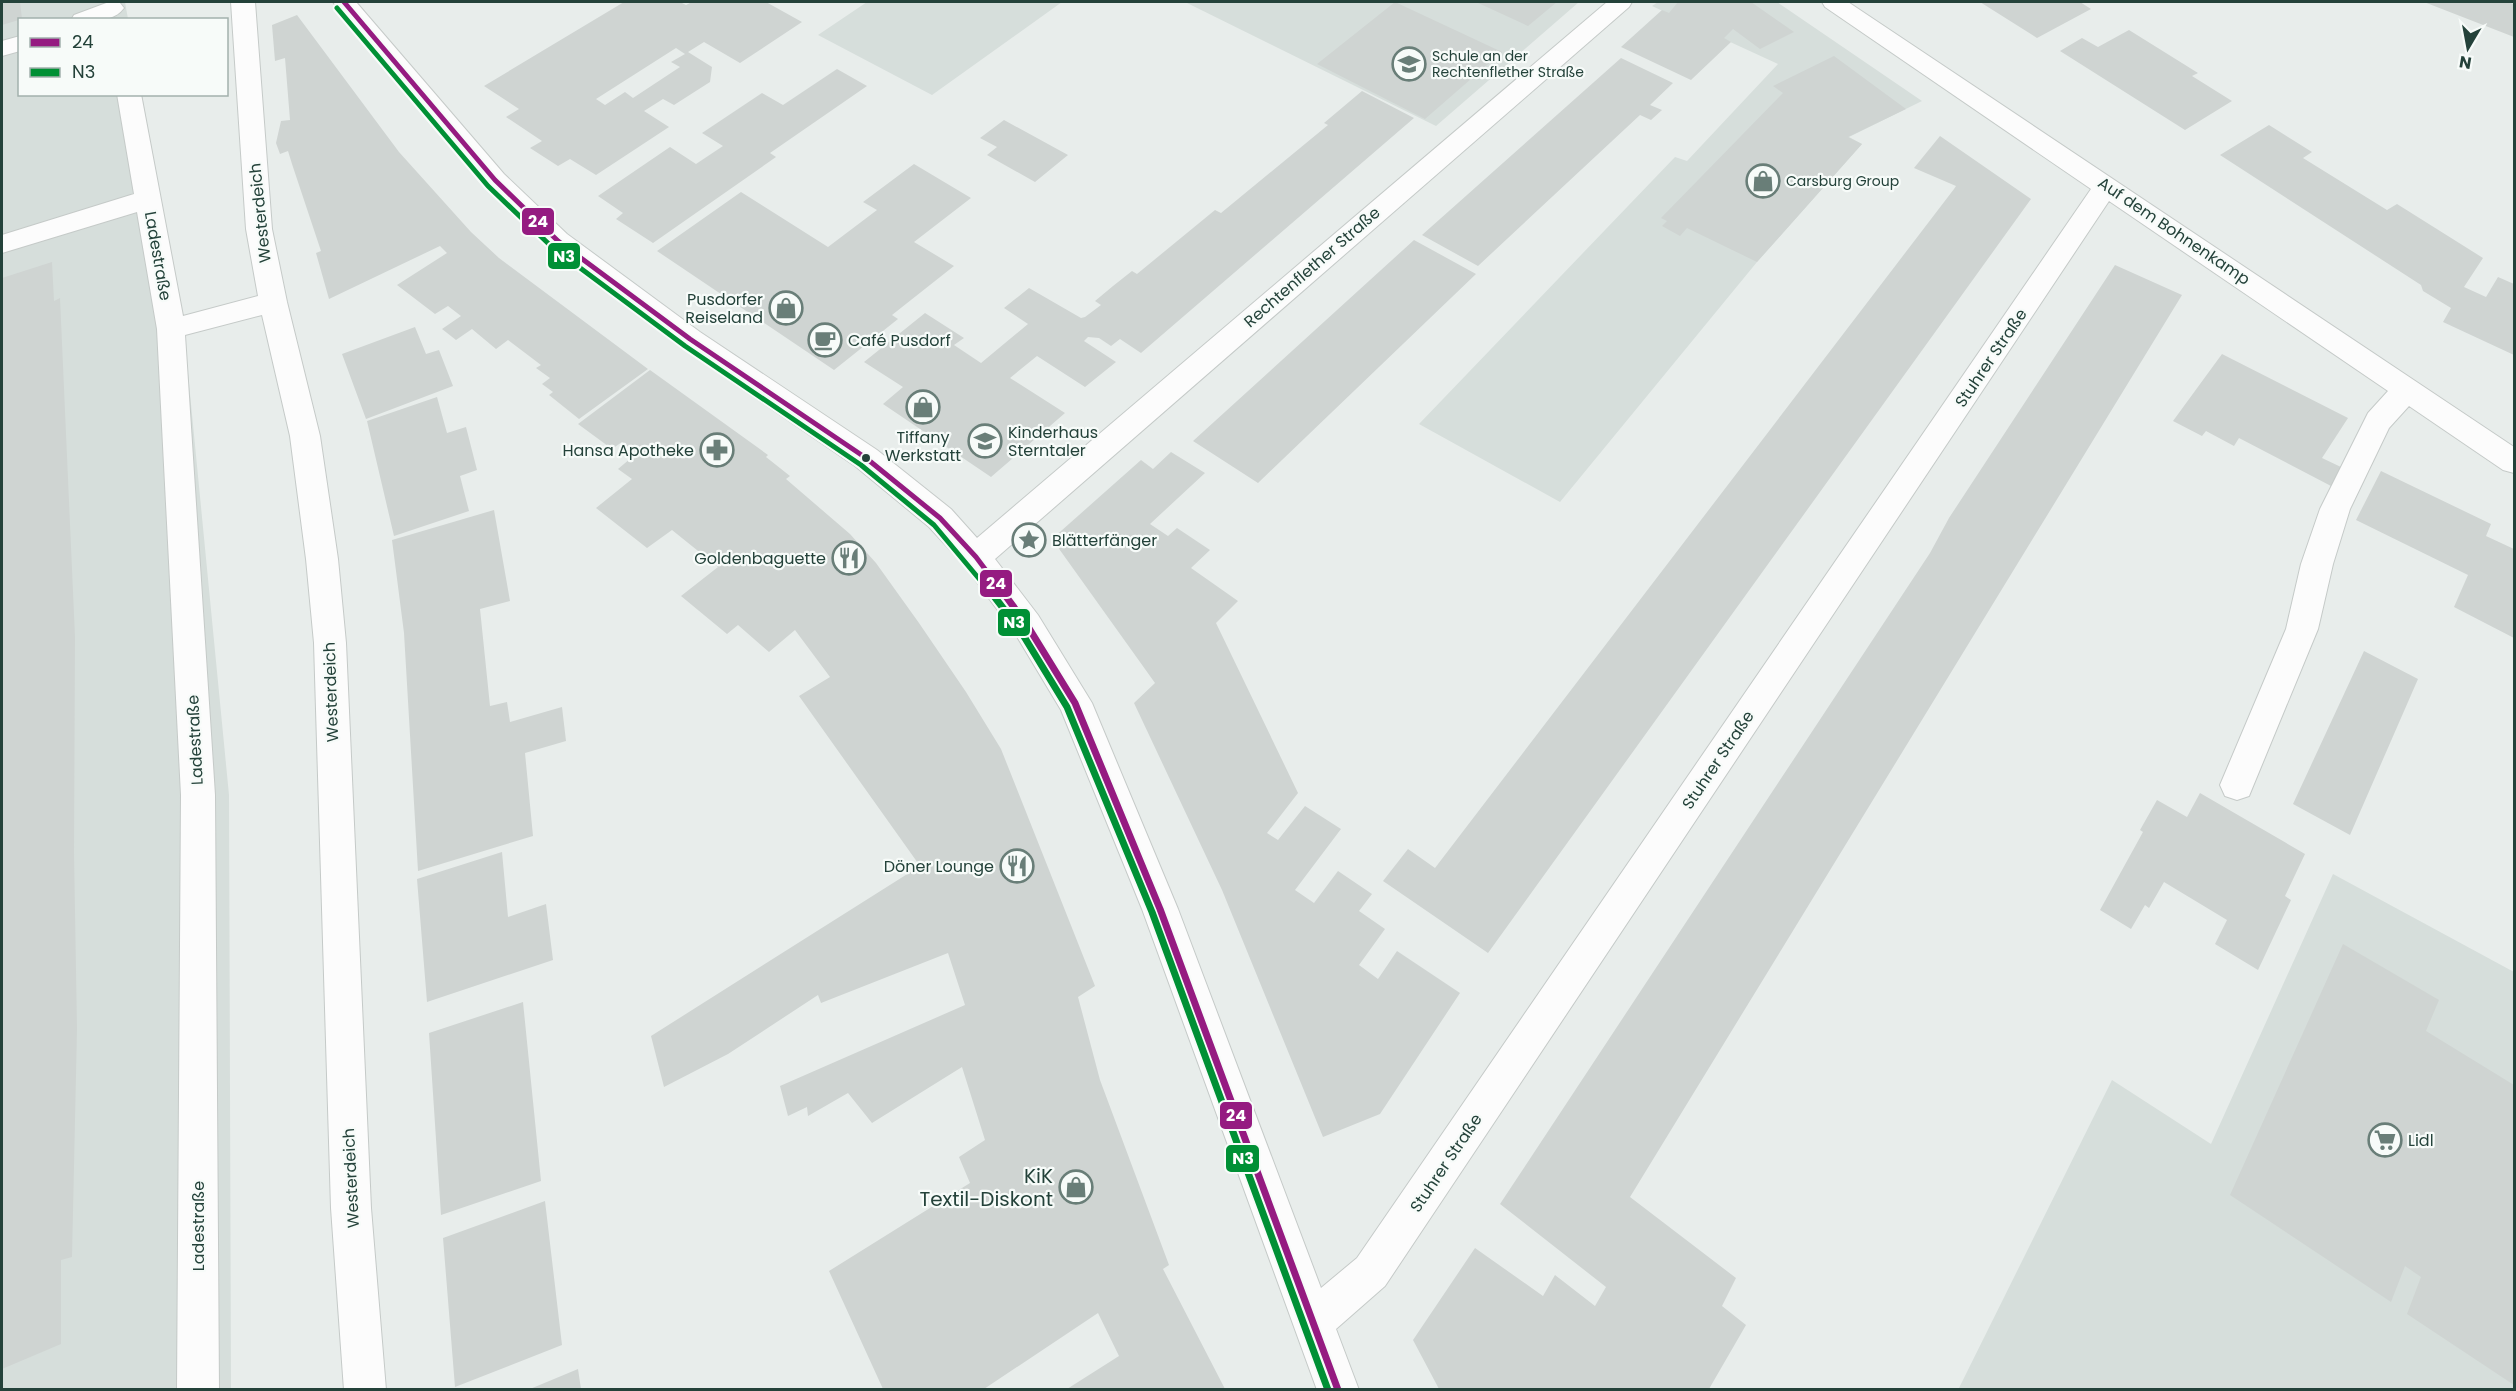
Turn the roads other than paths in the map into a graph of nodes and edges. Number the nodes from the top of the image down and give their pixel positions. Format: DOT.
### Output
graph roads {
  1 [pos="243,2"];
  2 [pos="344,2"];
  3 [pos="1621,2"];
  4 [pos="1833,2"];
  5 [pos="113,10"];
  6 [pos="88,18"];
  7 [pos="18,44"];
  8 [pos="2,49"];
  9 [pos="129,96"];
  10 [pos="2107,185"];
  11 [pos="149,200"];
  12 [pos="2,244"];
  13 [pos="273,302"];
  14 [pos="171,329"];
  15 [pos="2406,389"];
  16 [pos="2514,462"];
  17 [pos="976,557"];
  18 [pos="2236,785"];
  19 [pos="1314,1322"];
  20 [pos="198,1389"];
  21 [pos="365,1389"];
  22 [pos="1338,1389"];
  1 -- 13 [label="street, Westerdeich"];
  2 -- 17 [label="street"];
  3 -- 17 [label="street, Rechtenflether Straße"];
  4 -- 10 [label="street, Auf dem Bohnenkamp"];
  5 -- 6 [label="street"];
  7 -- 8 [label="street"];
  9 -- 11 [label="street, Ladestraße"];
  10 -- 15 [label="street, Auf dem Bohnenkamp"];
  10 -- 19 [label="street, Stuhrer Straße"];
  11 -- 12 [label="street"];
  11 -- 14 [label="street, Ladestraße"];
  13 -- 14 [label="street"];
  13 -- 21 [label="street, Westerdeich"];
  14 -- 20 [label="street, Ladestraße"];
  15 -- 16 [label="street, Auf dem Bohnenkamp"];
  15 -- 18 [label="street"];
  17 -- 19 [label="street"];
  19 -- 22 [label="street"];
}
